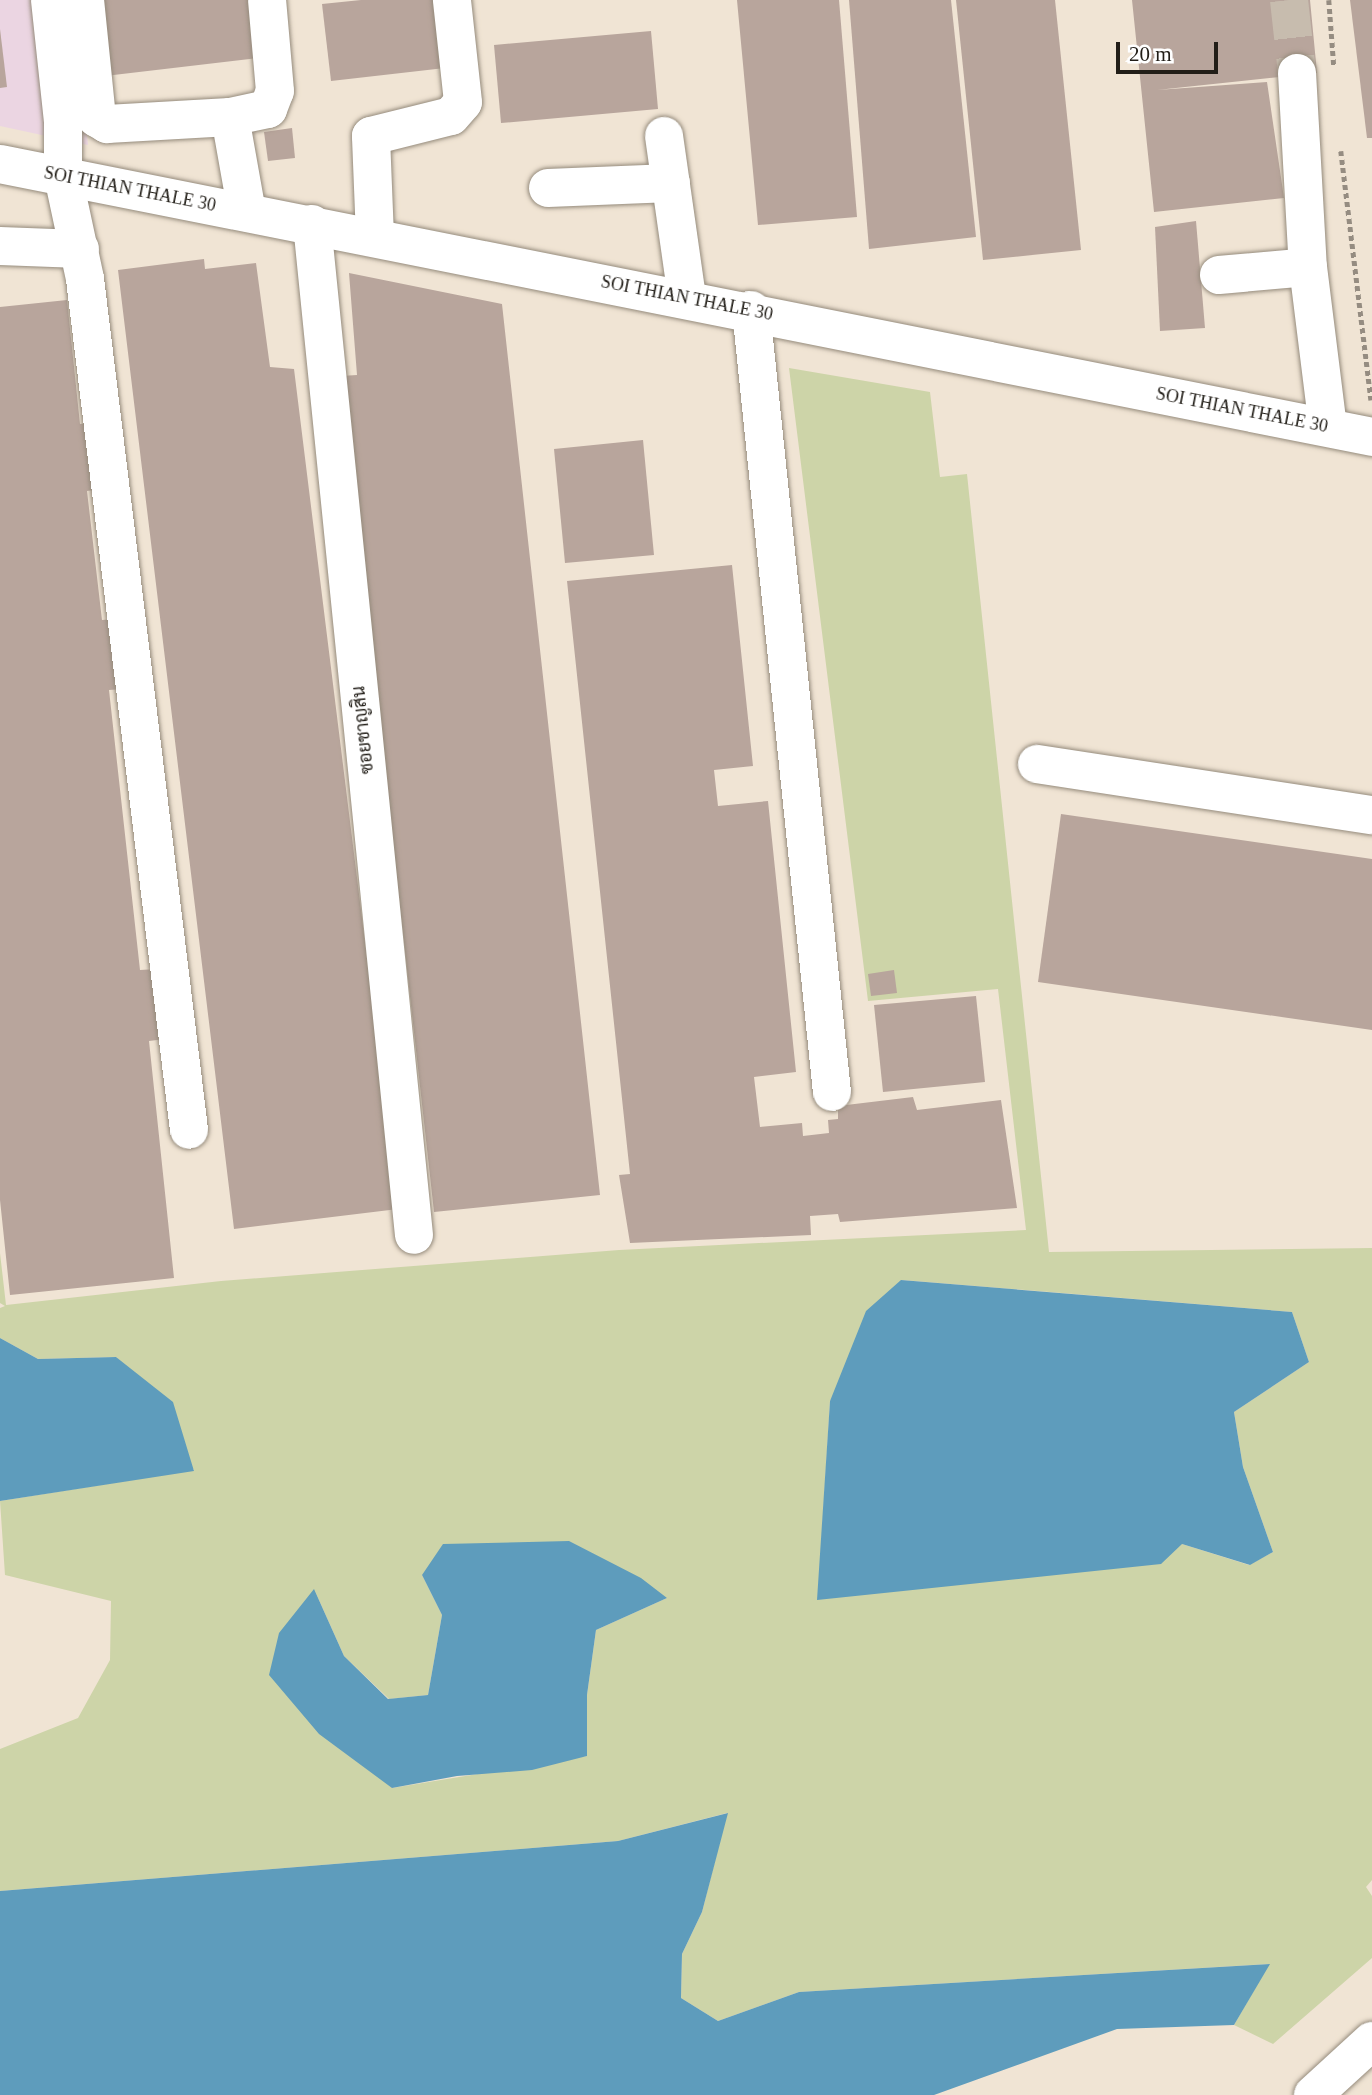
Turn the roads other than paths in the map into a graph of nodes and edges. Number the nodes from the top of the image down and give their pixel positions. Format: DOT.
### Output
graph roads {
  1 [pos="50,0"];
  2 [pos="85,0"];
  3 [pos="267,0"];
  4 [pos="452,0"];
  5 [pos="1297,74"];
  6 [pos="230,117"];
  7 [pos="664,136"];
  8 [pos="0,164"];
  9 [pos="63,176"];
  10 [pos="671,183"];
  11 [pos="548,188"];
  12 [pos="247,212"];
  13 [pos="312,225"];
  14 [pos="375,237"];
  15 [pos="0,246"];
  16 [pos="80,249"];
  17 [pos="1308,267"];
  18 [pos="1219,275"];
  19 [pos="687,298"];
  20 [pos="751,310"];
  21 [pos="1328,427"];
  22 [pos="1372,438"];
  23 [pos="1037,764"];
  24 [pos="1372,816"];
  25 [pos="832,1092"];
  26 [pos="189,1130"];
  27 [pos="414,1235"];
  28 [pos="1372,2041"];
  29 [pos="1313,2095"];
  1 -- 9 [label="street"];
  2 -- 6 [label="street"];
  3 -- 6 [label="street"];
  4 -- 14 [label="street"];
  5 -- 17 [label="street"];
  6 -- 12 [label="street"];
  7 -- 10 [label="street"];
  8 -- 9 [label="street, SOI THIAN THALE 30"];
  9 -- 12 [label="street, SOI THIAN THALE 30"];
  9 -- 16 [label="street"];
  10 -- 11 [label="street"];
  10 -- 19 [label="street"];
  12 -- 13 [label="street, SOI THIAN THALE 30"];
  13 -- 14 [label="street, SOI THIAN THALE 30"];
  13 -- 27 [label="street, ซอยชาญสิน"];
  14 -- 19 [label="street, SOI THIAN THALE 30"];
  15 -- 16 [label="street"];
  16 -- 26 [label="street"];
  17 -- 18 [label="street"];
  17 -- 21 [label="street"];
  19 -- 20 [label="street, SOI THIAN THALE 30"];
  20 -- 21 [label="street, SOI THIAN THALE 30"];
  20 -- 25 [label="street"];
  21 -- 22 [label="street, SOI THIAN THALE 30"];
  23 -- 24 [label="street"];
  28 -- 29 [label="street"];
}
